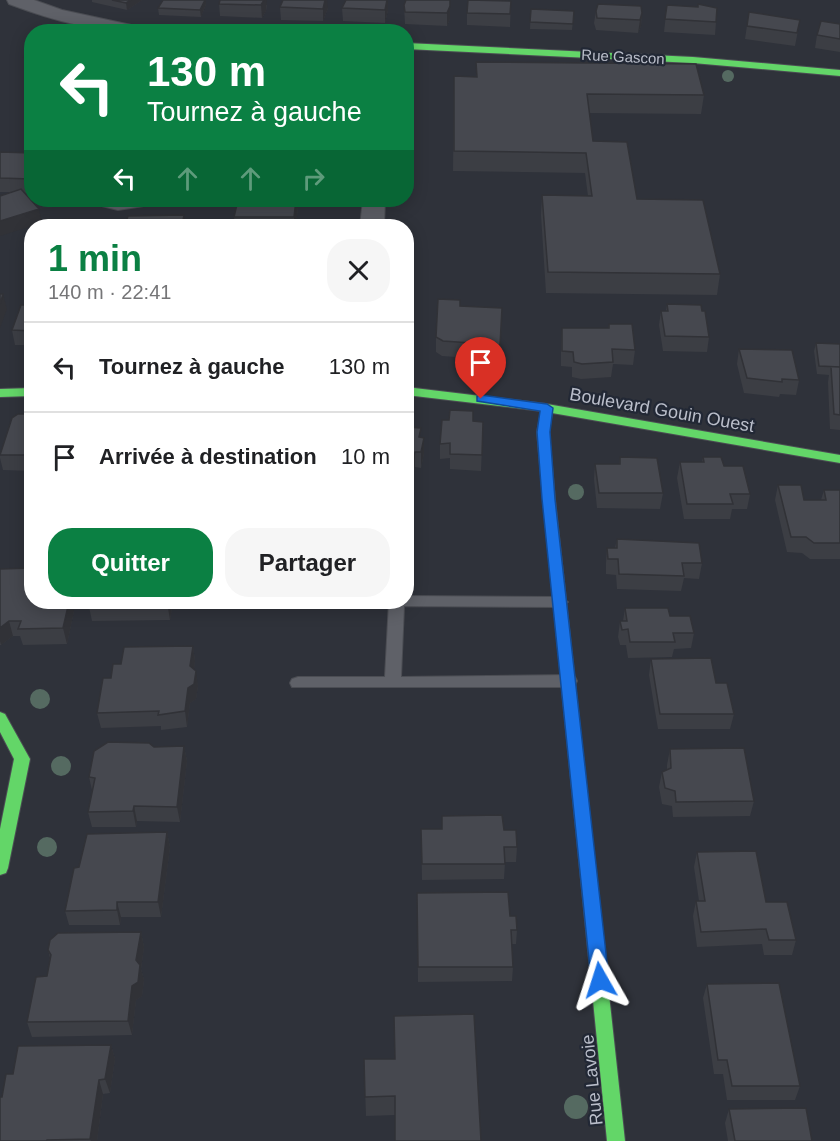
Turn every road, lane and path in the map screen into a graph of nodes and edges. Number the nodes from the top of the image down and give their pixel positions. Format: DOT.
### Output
graph roads {
  1 [pos="16,0"];
  2 [pos="100,24"];
  3 [pos="414,46"];
  4 [pos="840,73"];
  5 [pos="24,392"];
  6 [pos="414,392"];
  7 [pos="0,393"];
  8 [pos="547,408"];
  9 [pos="840,459"];
  10 [pos="414,601"];
  11 [pos="560,602"];
  12 [pos="397,609"];
  13 [pos="569,681"];
  14 [pos="298,683"];
  15 [pos="393,683"];
  16 [pos="0,718"];
  17 [pos="0,868"];
  18 [pos="616,1141"];
  1 -- 2 [label="street"];
  3 -- 4 [label="street, Rue Gascon"];
  5 -- 7 [label="street"];
  6 -- 8 [label="street, Boulevard Gouin Ouest"];
  8 -- 9 [label="street, Boulevard Gouin Ouest"];
  8 -- 11 [label="street, Rue Lavoie"];
  10 -- 11 [label="lane"];
  11 -- 13 [label="street, Rue Lavoie"];
  12 -- 15 [label="lane"];
  13 -- 15 [label="lane"];
  13 -- 18 [label="street, Rue Lavoie"];
  14 -- 15 [label="lane"];
  16 -- 17 [label="street"];
}
